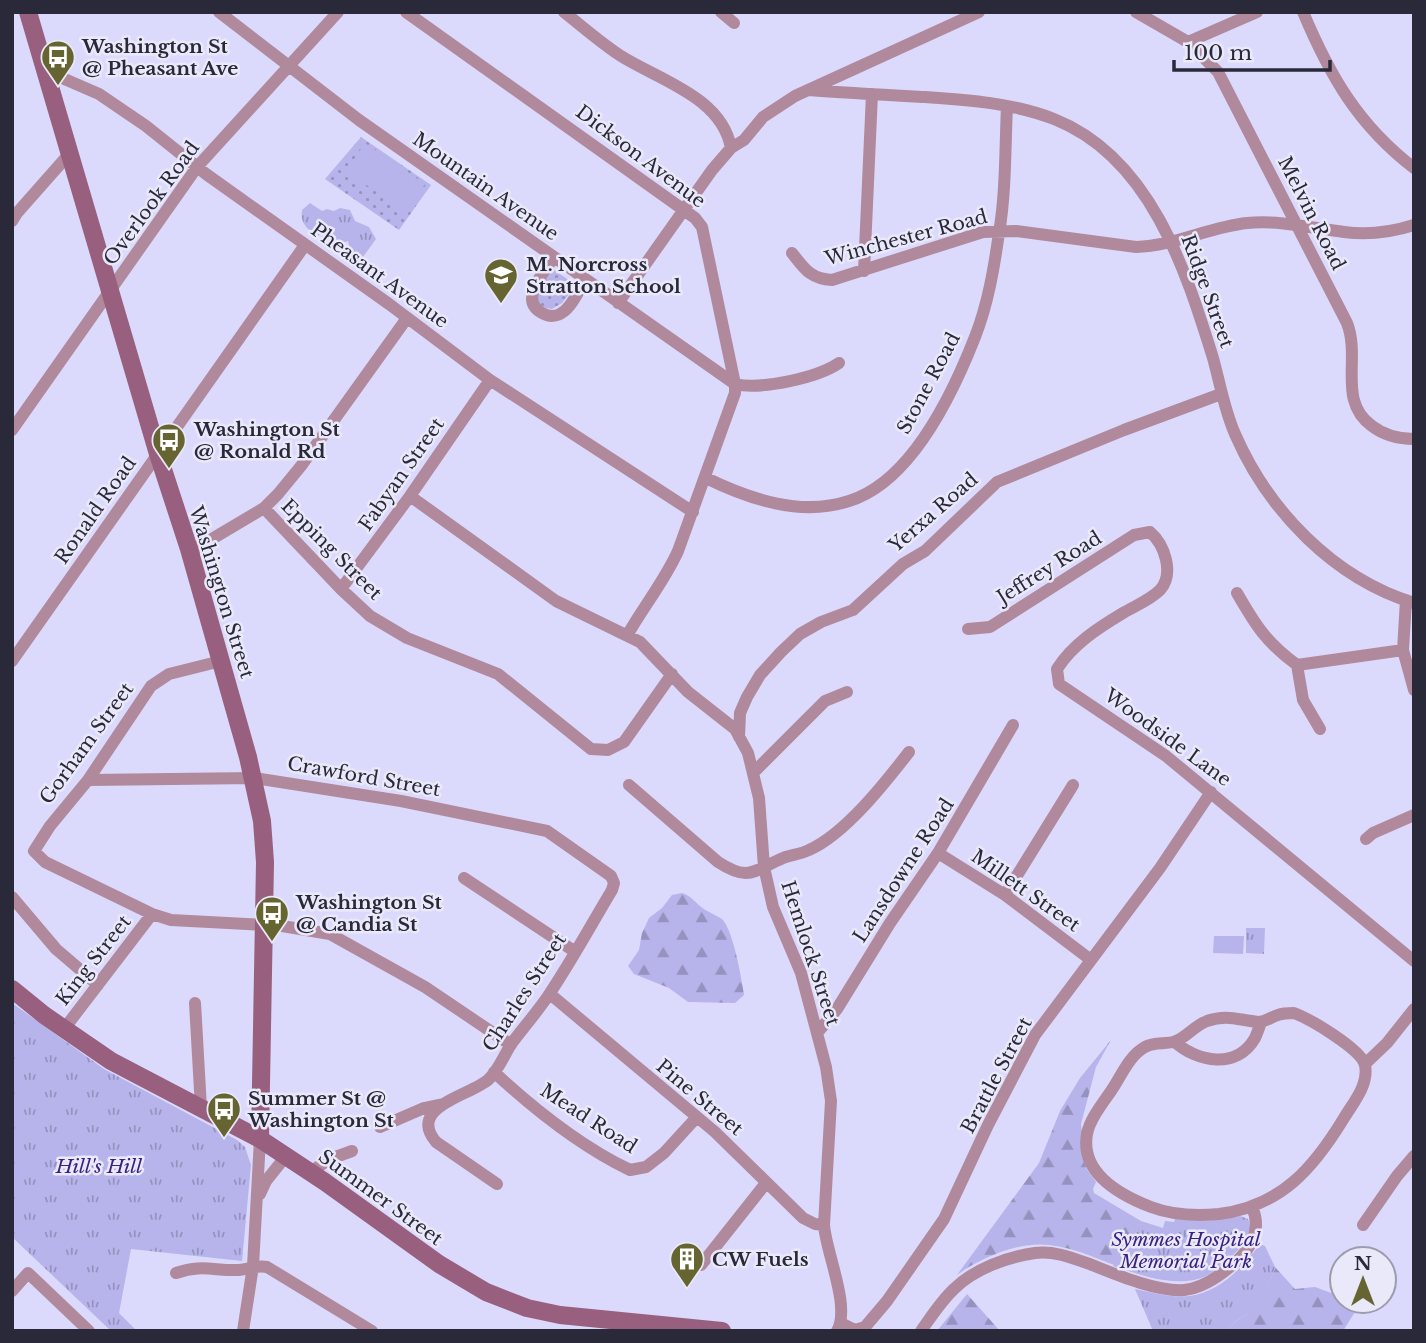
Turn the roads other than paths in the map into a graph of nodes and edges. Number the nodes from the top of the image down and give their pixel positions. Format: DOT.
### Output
graph roads {
  1 [pos="28,12"];
  2 [pos="219,12"];
  3 [pos="338,12"];
  4 [pos="406,12"];
  5 [pos="564,12"];
  6 [pos="721,12"];
  7 [pos="979,12"];
  8 [pos="1136,12"];
  9 [pos="1257,12"];
  10 [pos="1303,12"];
  11 [pos="734,23"];
  12 [pos="1188,42"];
  13 [pos="290,65"];
  14 [pos="46,71"];
  15 [pos="808,90"];
  16 [pos="872,94"];
  17 [pos="1007,106"];
  18 [pos="731,148"];
  19 [pos="69,153"];
  20 [pos="197,167"];
  21 [pos="1414,168"];
  22 [pos="685,210"];
  23 [pos="14,214"];
  24 [pos="1414,225"];
  25 [pos="1297,226"];
  26 [pos="1000,231"];
  27 [pos="1172,242"];
  28 [pos="305,245"];
  29 [pos="792,253"];
  30 [pos="554,257"];
  31 [pos="864,271"];
  32 [pos="585,280"];
  33 [pos="110,293"];
  34 [pos="618,303"];
  35 [pos="407,318"];
  36 [pos="839,363"];
  37 [pos="490,380"];
  38 [pos="735,384"];
  39 [pos="1221,394"];
  40 [pos="12,430"];
  41 [pos="1414,439"];
  42 [pos="158,454"];
  43 [pos="705,478"];
  44 [pos="410,496"];
  45 [pos="264,508"];
  46 [pos="693,512"];
  47 [pos="1150,531"];
  48 [pos="190,552"];
  49 [pos="341,589"];
  50 [pos="1237,593"];
  51 [pos="1410,602"];
  52 [pos="968,629"];
  53 [pos="628,634"];
  54 [pos="1403,650"];
  55 [pos="12,661"];
  56 [pos="221,661"];
  57 [pos="1297,664"];
  58 [pos="672,674"];
  59 [pos="1414,690"];
  60 [pos="848,692"];
  61 [pos="1013,725"];
  62 [pos="1320,729"];
  63 [pos="739,737"];
  64 [pos="909,752"];
  65 [pos="753,773"];
  66 [pos="254,778"];
  67 [pos="88,780"];
  68 [pos="629,785"];
  69 [pos="1073,785"];
  70 [pos="1211,792"];
  71 [pos="1414,815"];
  72 [pos="1366,839"];
  73 [pos="939,853"];
  74 [pos="764,867"];
  75 [pos="464,878"];
  76 [pos="614,881"];
  77 [pos="1005,895"];
  78 [pos="12,897"];
  79 [pos="152,914"];
  80 [pos="265,925"];
  81 [pos="574,951"];
  82 [pos="1091,960"];
  83 [pos="1414,961"];
  84 [pos="98,985"];
  85 [pos="12,989"];
  86 [pos="550,994"];
  87 [pos="195,1003"];
  88 [pos="1414,1009"];
  89 [pos="1261,1023"];
  90 [pos="64,1029"];
  91 [pos="818,1032"];
  92 [pos="1175,1042"];
  93 [pos="511,1045"];
  94 [pos="1365,1064"];
  95 [pos="494,1072"];
  96 [pos="443,1104"];
  97 [pos="201,1108"];
  98 [pos="696,1118"];
  99 [pos="380,1127"];
  100 [pos="260,1139"];
  101 [pos="352,1150"];
  102 [pos="286,1156"];
  103 [pos="1414,1156"];
  104 [pos="310,1172"];
  105 [pos="766,1183"];
  106 [pos="498,1184"];
  107 [pos="258,1201"];
  108 [pos="1252,1207"];
  109 [pos="824,1225"];
  110 [pos="1363,1225"];
  111 [pos="701,1265"];
  112 [pos="253,1266"];
  113 [pos="176,1273"];
  114 [pos="12,1291"];
  115 [pos="840,1299"];
  116 [pos="839,1327"];
  117 [pos="855,1330"];
  118 [pos="89,1331"];
  119 [pos="243,1331"];
  120 [pos="372,1331"];
  121 [pos="722,1331"];
  122 [pos="921,1331"];
  1 -- 14 [label="street, Washington Street"];
  2 -- 13 [label="street, Mountain Avenue"];
  3 -- 13 [label="street, Overlook Road"];
  4 -- 22 [label="street, Dickson Avenue"];
  5 -- 18 [label="street"];
  6 -- 11 [label="street"];
  7 -- 15 [label="street"];
  8 -- 12 [label="street, Melvin Road"];
  9 -- 12 [label="street"];
  10 -- 21 [label="street"];
  12 -- 25 [label="street, Melvin Road"];
  13 -- 20 [label="street, Overlook Road"];
  13 -- 30 [label="street, Mountain Avenue"];
  14 -- 19 [label="street, Washington Street"];
  14 -- 20 [label="street, Pheasant Avenue"];
  15 -- 16 [label="street, Ridge Street"];
  15 -- 18 [label="street"];
  16 -- 17 [label="street, Ridge Street"];
  16 -- 31 [label="street"];
  17 -- 26 [label="street, Stone Road"];
  17 -- 27 [label="street, Ridge Street"];
  18 -- 22 [label="street"];
  19 -- 23 [label="street"];
  19 -- 33 [label="street, Washington Street"];
  20 -- 28 [label="street, Pheasant Avenue"];
  20 -- 33 [label="street, Overlook Road"];
  22 -- 34 [label="street"];
  22 -- 38 [label="street, Dickson Avenue"];
  24 -- 25 [label="street, Winchester Road"];
  25 -- 27 [label="street, Winchester Road"];
  25 -- 41 [label="street, Melvin Road"];
  26 -- 27 [label="street, Winchester Road"];
  26 -- 31 [label="street, Winchester Road"];
  26 -- 43 [label="street, Stone Road"];
  27 -- 39 [label="street, Ridge Street"];
  28 -- 35 [label="street, Pheasant Avenue"];
  28 -- 42 [label="street, Ronald Road"];
  29 -- 31 [label="street, Winchester Road"];
  30 -- 32 [label="street, Mountain Avenue"];
  30 -- 32 [label="street"];
  32 -- 34 [label="street, Mountain Avenue"];
  33 -- 40 [label="street, Overlook Road"];
  33 -- 42 [label="street, Washington Street"];
  34 -- 38 [label="street, Mountain Avenue"];
  35 -- 37 [label="street, Pheasant Avenue"];
  35 -- 45 [label="street"];
  36 -- 38 [label="street"];
  37 -- 44 [label="street, Fabyan Street"];
  37 -- 46 [label="street, Pheasant Avenue"];
  38 -- 43 [label="street, Dickson Avenue"];
  39 -- 51 [label="street, Ridge Street"];
  39 -- 63 [label="street, Yerxa Road"];
  42 -- 48 [label="street, Washington Street"];
  42 -- 55 [label="street, Ronald Road"];
  43 -- 46 [label="street, Dickson Avenue"];
  44 -- 49 [label="street, Fabyan Street"];
  44 -- 53 [label="street, Hemlock Street"];
  45 -- 48 [label="street"];
  45 -- 49 [label="street, Epping Street"];
  46 -- 53 [label="street, Dickson Avenue"];
  47 -- 52 [label="street, Jeffrey Road"];
  47 -- 70 [label="street, Woodside Lane"];
  48 -- 56 [label="street, Washington Street"];
  49 -- 58 [label="street, Epping Street"];
  50 -- 57 [label="street"];
  51 -- 54 [label="street"];
  53 -- 58 [label="street, Hemlock Street"];
  54 -- 57 [label="street"];
  54 -- 59 [label="street"];
  56 -- 66 [label="street, Washington Street"];
  56 -- 67 [label="street, Gorham Street"];
  57 -- 62 [label="street"];
  58 -- 63 [label="street, Hemlock Street"];
  60 -- 65 [label="street"];
  61 -- 73 [label="street, Lansdowne Road"];
  63 -- 65 [label="street, Hemlock Street"];
  64 -- 74 [label="street"];
  65 -- 74 [label="street, Hemlock Street"];
  66 -- 67 [label="street, Crawford Street"];
  66 -- 76 [label="street, Crawford Street"];
  66 -- 80 [label="street, Washington Street"];
  67 -- 79 [label="street, Gorham Street"];
  68 -- 74 [label="street"];
  69 -- 77 [label="street"];
  70 -- 82 [label="street, Brattle Street"];
  70 -- 83 [label="street, Woodside Lane"];
  71 -- 72 [label="street"];
  73 -- 77 [label="street, Millett Street"];
  73 -- 91 [label="street, Lansdowne Road"];
  74 -- 91 [label="street, Hemlock Street"];
  75 -- 81 [label="street"];
  76 -- 81 [label="street, Charles Street"];
  77 -- 82 [label="street, Millett Street"];
  78 -- 84 [label="street"];
  79 -- 80 [label="street"];
  79 -- 84 [label="street, King Street"];
  80 -- 93 [label="street"];
  80 -- 100 [label="street, Washington Street"];
  81 -- 86 [label="street, Charles Street"];
  82 -- 117 [label="street, Brattle Street"];
  84 -- 90 [label="street, King Street"];
  85 -- 90 [label="street, Summer Street"];
  86 -- 93 [label="street, Charles Street"];
  86 -- 98 [label="street, Pine Street"];
  87 -- 97 [label="street"];
  88 -- 94 [label="street"];
  89 -- 92 [label="street"];
  89 -- 92 [label="street"];
  89 -- 94 [label="street"];
  90 -- 97 [label="street, Summer Street"];
  91 -- 109 [label="street, Hemlock Street"];
  92 -- 108 [label="street"];
  93 -- 95 [label="street, Charles Street"];
  94 -- 108 [label="street"];
  95 -- 96 [label="street, Charles Street"];
  95 -- 98 [label="street, Mead Road"];
  96 -- 99 [label="street, Charles Street"];
  96 -- 106 [label="street"];
  97 -- 100 [label="street, Summer Street"];
  98 -- 105 [label="street, Pine Street"];
  100 -- 102 [label="street, Summer Street"];
  100 -- 107 [label="street, Washington Street"];
  101 -- 104 [label="street"];
  102 -- 104 [label="street, Summer Street"];
  102 -- 107 [label="street, Washington Street"];
  103 -- 110 [label="street"];
  104 -- 121 [label="street, Summer Street"];
  105 -- 109 [label="street, Pine Street"];
  105 -- 111 [label="street"];
  107 -- 112 [label="street, Washington Street"];
  108 -- 122 [label="street"];
  109 -- 115 [label="street, Hemlock Street"];
  112 -- 113 [label="street"];
  112 -- 119 [label="street, Washington Street"];
  112 -- 120 [label="street"];
  114 -- 118 [label="street"];
  115 -- 116 [label="street, Hemlock Street"];
  115 -- 117 [label="street, Hemlock Street"];
  116 -- 117 [label="street"];
}
